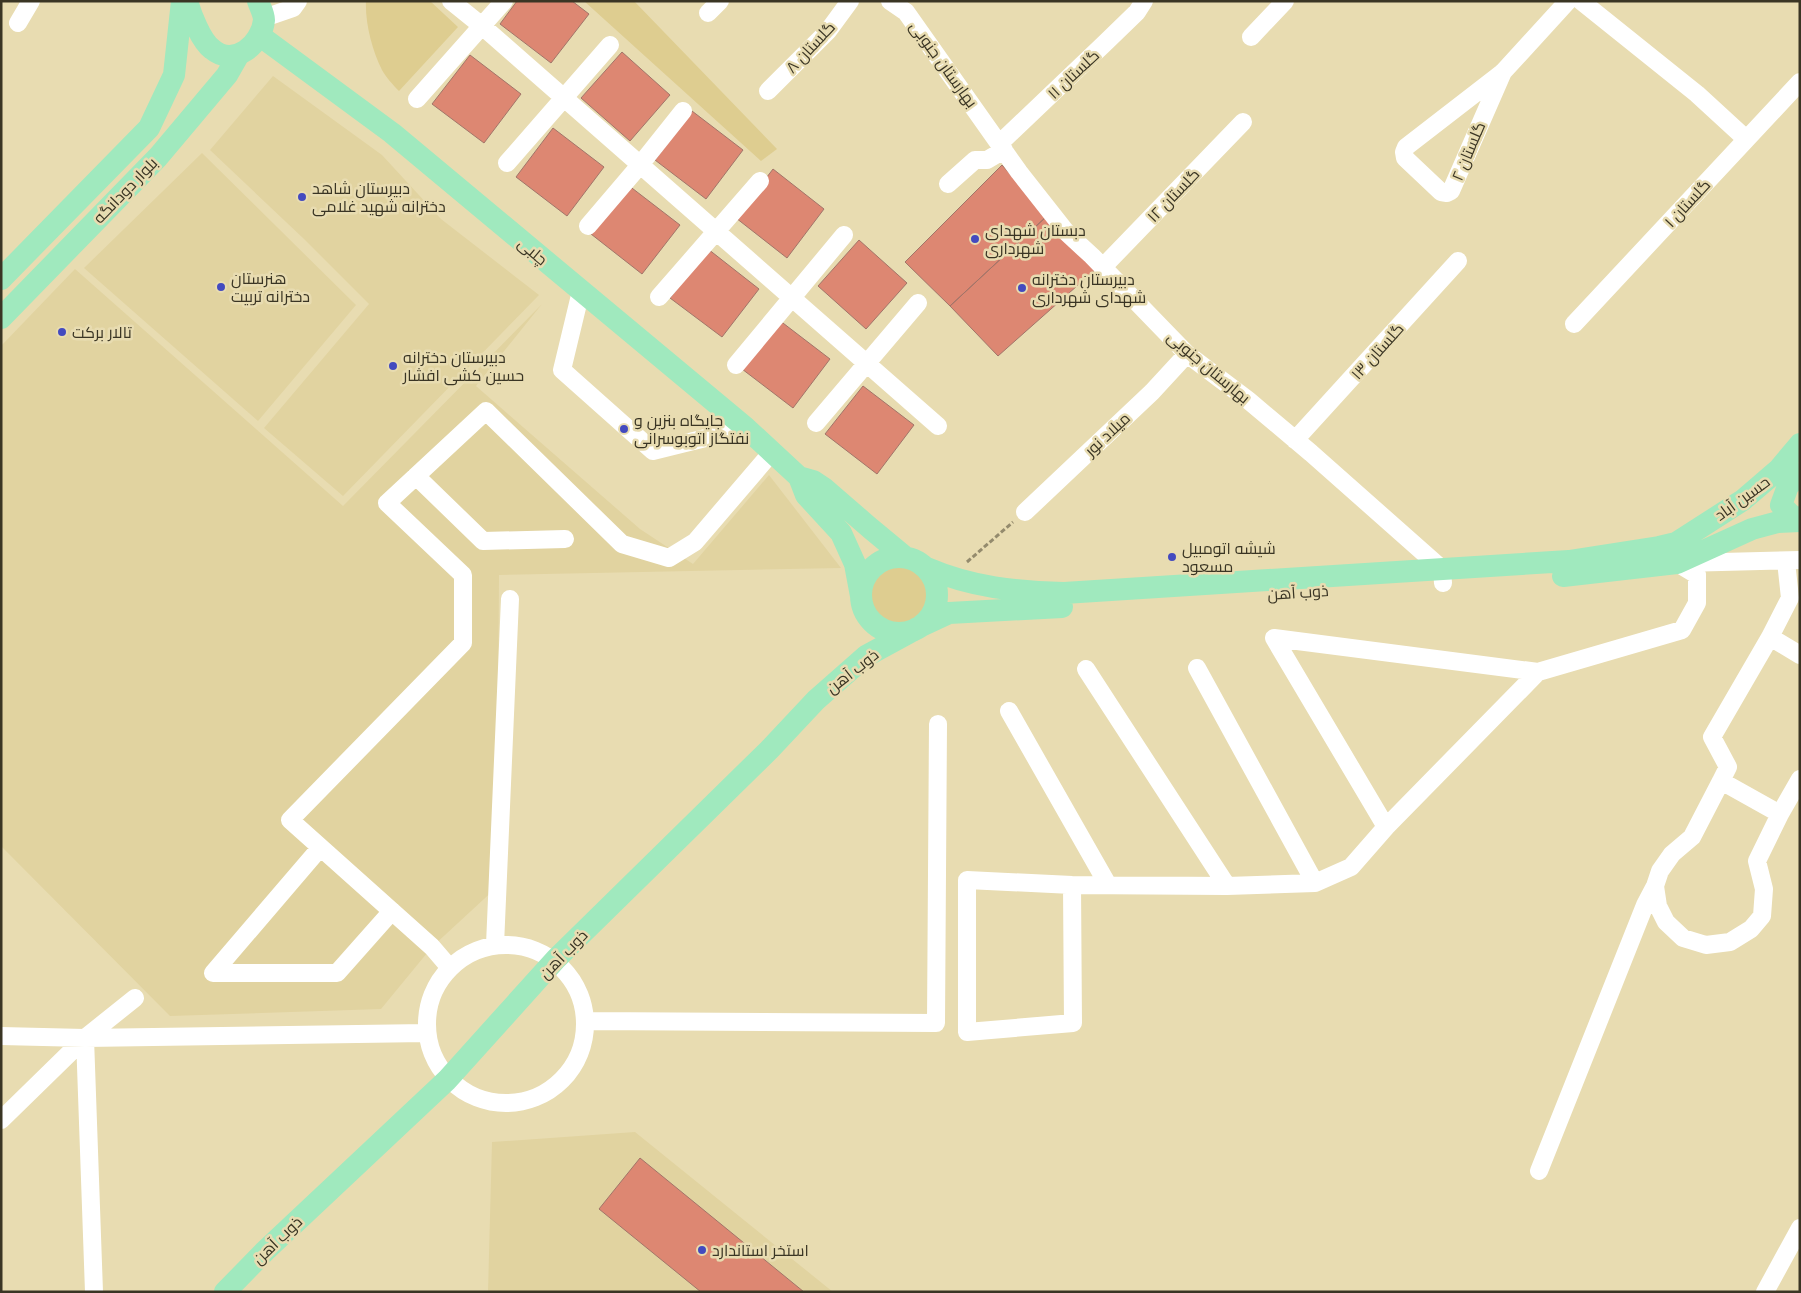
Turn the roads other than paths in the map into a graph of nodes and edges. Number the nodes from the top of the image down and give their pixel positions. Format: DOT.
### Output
graph roads {
  1 [pos="31,1"];
  2 [pos="182,1"];
  3 [pos="187,1"];
  4 [pos="298,1"];
  5 [pos="451,1"];
  6 [pos="504,1"];
  7 [pos="850,1"];
  8 [pos="890,1"];
  9 [pos="1144,1"];
  10 [pos="1285,1"];
  11 [pos="1568,1"];
  12 [pos="1581,1"];
  13 [pos="911,7"];
  14 [pos="260,18"];
  15 [pos="18,23"];
  16 [pos="482,26"];
  17 [pos="1251,37"];
  18 [pos="610,45"];
  19 [pos="239,54"];
  20 [pos="1503,72"];
  21 [pos="1800,82"];
  22 [pos="768,91"];
  23 [pos="564,98"];
  24 [pos="417,99"];
  25 [pos="683,111"];
  26 [pos="1243,122"];
  27 [pos="1746,139"];
  28 [pos="1002,147"];
  29 [pos="507,163"];
  30 [pos="640,165"];
  31 [pos="760,181"];
  32 [pos="948,184"];
  33 [pos="588,226"];
  34 [pos="716,231"];
  35 [pos="844,235"];
  36 [pos="1458,261"];
  37 [pos="1103,267"];
  38 [pos="1,279"];
  39 [pos="581,291"];
  40 [pos="791,296"];
  41 [pos="659,297"];
  42 [pos="918,303"];
  43 [pos="1,318"];
  44 [pos="1574,324"];
  45 [pos="1187,354"];
  46 [pos="867,363"];
  47 [pos="736,365"];
  48 [pos="816,423"];
  49 [pos="938,426"];
  50 [pos="746,428"];
  51 [pos="1295,440"];
  52 [pos="1800,444"];
  53 [pos="772,452"];
  54 [pos="1800,474"];
  55 [pos="416,476"];
  56 [pos="799,477"];
  57 [pos="1024,512"];
  58 [pos="1800,520"];
  59 [pos="565,539"];
  60 [pos="1677,553"];
  61 [pos="906,557"];
  62 [pos="1793,561"];
  63 [pos="927,568"];
  64 [pos="1443,576"];
  65 [pos="861,596"];
  66 [pos="510,599"];
  67 [pos="916,628"];
  68 [pos="1770,637"];
  69 [pos="1800,655"];
  70 [pos="1197,668"];
  71 [pos="1086,669"];
  72 [pos="1538,672"];
  73 [pos="1009,711"];
  74 [pos="938,724"];
  75 [pos="1800,779"];
  76 [pos="1722,781"];
  77 [pos="1780,814"];
  78 [pos="1386,827"];
  79 [pos="320,848"];
  80 [pos="1315,883"];
  81 [pos="1072,885"];
  82 [pos="1108,885"];
  83 [pos="1227,886"];
  84 [pos="1655,886"];
  85 [pos="392,911"];
  86 [pos="496,944"];
  87 [pos="556,959"];
  88 [pos="450,968"];
  89 [pos="135,998"];
  90 [pos="586,1021"];
  91 [pos="426,1033"];
  92 [pos="1,1036"];
  93 [pos="85,1038"];
  94 [pos="447,1080"];
  95 [pos="1,1120"];
  96 [pos="1539,1172"];
  97 [pos="1800,1228"];
  98 [pos="94,1292"];
  99 [pos="225,1292"];
  100 [pos="1765,1292"];
  1 -- 15 [label="street"];
  2 -- 38 [label="main road, بلوار دودانگه"];
  3 -- 19 [label="main road"];
  4 -- 14 [label="street"];
  5 -- 16 [label="street"];
  6 -- 16 [label="street"];
  7 -- 22 [label="street, گلستان ۸"];
  8 -- 13 [label="street, بهارستان جنوبی"];
  9 -- 28 [label="street, گلستان ۱۱"];
  10 -- 17 [label="street"];
  11 -- 20 [label="street, گلستان ۲"];
  12 -- 27 [label="street"];
  13 -- 28 [label="street, بهارستان جنوبی"];
  14 -- 19 [label="main road, بلوار دودانگه"];
  14 -- 39 [label="main road, چلبی"];
  16 -- 23 [label="street"];
  16 -- 24 [label="street"];
  18 -- 23 [label="street"];
  19 -- 43 [label="main road, بلوار دودانگه"];
  20 -- 20 [label="street, گلستان ۲"];
  21 -- 27 [label="street, گلستان ۱"];
  23 -- 29 [label="street"];
  23 -- 30 [label="street"];
  25 -- 30 [label="street"];
  26 -- 37 [label="street, گلستان ۱۲"];
  27 -- 44 [label="street, گلستان ۱"];
  28 -- 32 [label="street"];
  28 -- 37 [label="street, بهارستان جنوبی"];
  30 -- 33 [label="street"];
  30 -- 34 [label="street"];
  31 -- 34 [label="street"];
  34 -- 40 [label="street"];
  34 -- 41 [label="street"];
  35 -- 40 [label="street"];
  36 -- 51 [label="street, گلستان ۱۳"];
  37 -- 45 [label="street, بهارستان جنوبی"];
  39 -- 50 [label="main road, چلبی"];
  39 -- 50 [label="street"];
  40 -- 46 [label="street"];
  40 -- 47 [label="street"];
  42 -- 46 [label="street"];
  45 -- 51 [label="street, بهارستان جنوبی"];
  45 -- 57 [label="street, میلاد نور"];
  46 -- 48 [label="street"];
  46 -- 49 [label="street"];
  50 -- 53 [label="main road, چلبی"];
  51 -- 64 [label="street, بهارستان جنوبی"];
  52 -- 60 [label="main road, حسین آباد"];
  53 -- 55 [label="street"];
  53 -- 56 [label="main road, چلبی"];
  54 -- 58 [label="main road, حسین آباد"];
  55 -- 59 [label="street"];
  55 -- 79 [label="street"];
  56 -- 61 [label="main road"];
  56 -- 65 [label="main road"];
  58 -- 60 [label="main road, حسین آباد"];
  60 -- 62 [label="street"];
  60 -- 64 [label="main road, ذوب آهن"];
  60 -- 72 [label="street"];
  61 -- 63 [label="main road"];
  61 -- 65 [label="main road"];
  62 -- 68 [label="street"];
  63 -- 64 [label="main road, ذوب آهن"];
  63 -- 67 [label="main road"];
  64 -- 67 [label="main road, ذوب آهن"];
  65 -- 67 [label="main road"];
  66 -- 86 [label="street"];
  67 -- 87 [label="main road, ذوب آهن"];
  68 -- 69 [label="street"];
  68 -- 76 [label="street"];
  70 -- 80 [label="street"];
  71 -- 83 [label="street"];
  72 -- 78 [label="street"];
  72 -- 78 [label="street"];
  73 -- 82 [label="street"];
  74 -- 90 [label="street"];
  75 -- 77 [label="street"];
  76 -- 77 [label="street"];
  76 -- 84 [label="street"];
  77 -- 84 [label="street"];
  78 -- 80 [label="street"];
  79 -- 85 [label="street"];
  79 -- 85 [label="street"];
  80 -- 83 [label="street"];
  81 -- 81 [label="street"];
  81 -- 82 [label="street"];
  82 -- 83 [label="street"];
  84 -- 96 [label="street"];
  85 -- 88 [label="street"];
  86 -- 87 [label="street"];
  86 -- 88 [label="street"];
  87 -- 90 [label="street"];
  87 -- 94 [label="main road, ذوب آهن"];
  88 -- 91 [label="street"];
  89 -- 93 [label="street"];
  90 -- 94 [label="street"];
  91 -- 93 [label="street"];
  91 -- 94 [label="street"];
  92 -- 93 [label="street"];
  93 -- 95 [label="street"];
  93 -- 98 [label="street"];
  94 -- 99 [label="main road, ذوب آهن"];
  97 -- 100 [label="street"];
}
